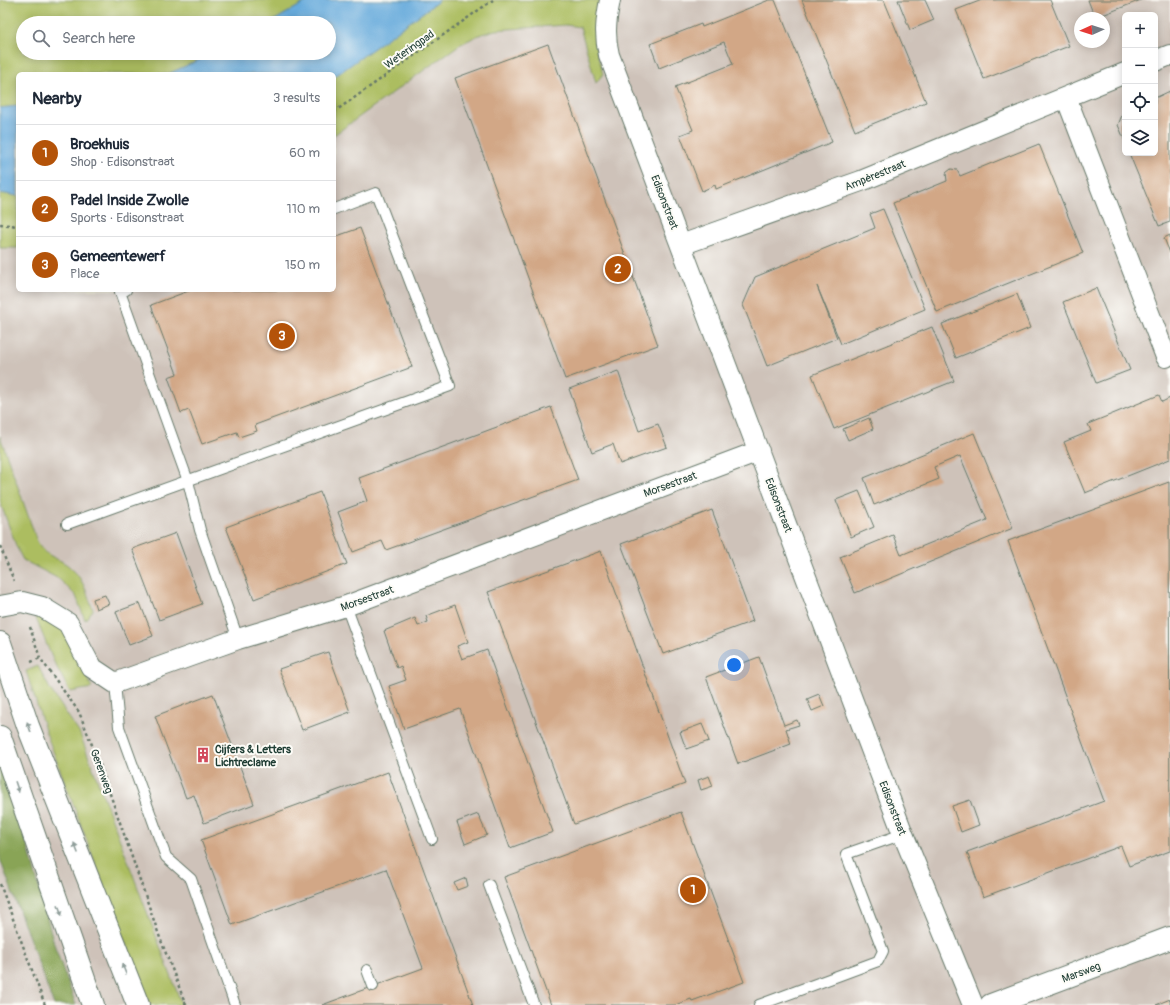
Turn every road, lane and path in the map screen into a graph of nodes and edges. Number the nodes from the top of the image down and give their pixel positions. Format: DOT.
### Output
graph roads {
  1 [pos="493,0"];
  2 [pos="610,0"];
  3 [pos="1170,56"];
  4 [pos="1158,61"];
  5 [pos="1122,74"];
  6 [pos="1066,97"];
  7 [pos="336,111"];
  8 [pos="336,208"];
  9 [pos="0,224"];
  10 [pos="16,226"];
  11 [pos="682,246"];
  12 [pos="120,292"];
  13 [pos="1166,357"];
  14 [pos="759,451"];
  15 [pos="188,481"];
  16 [pos="67,524"];
  17 [pos="0,546"];
  18 [pos="22,602"];
  19 [pos="0,606"];
  20 [pos="346,606"];
  21 [pos="238,639"];
  22 [pos="0,643"];
  23 [pos="115,683"];
  24 [pos="0,737"];
  25 [pos="903,834"];
  26 [pos="432,839"];
  27 [pos="0,884"];
  28 [pos="489,886"];
  29 [pos="1170,938"];
  30 [pos="366,970"];
  31 [pos="373,986"];
  32 [pos="45,1005"];
  33 [pos="93,1005"];
  34 [pos="138,1005"];
  35 [pos="186,1005"];
  36 [pos="235,1005"];
  37 [pos="534,1005"];
  38 [pos="759,1005"];
  39 [pos="973,1005"];
  40 [pos="991,1005"];
  1 -- 7 [label="path, Weteringpad"];
  2 -- 11 [label="street, Edisonstraat"];
  3 -- 4 [label="street"];
  5 -- 6 [label="street, Ampèrestraat"];
  6 -- 11 [label="street, Ampèrestraat"];
  6 -- 13 [label="street"];
  8 -- 15 [label="lane"];
  9 -- 10 [label="path"];
  11 -- 14 [label="street, Edisonstraat"];
  12 -- 15 [label="lane"];
  14 -- 20 [label="street, Morsestraat"];
  14 -- 25 [label="street, Edisonstraat"];
  15 -- 16 [label="lane"];
  15 -- 21 [label="lane"];
  17 -- 18 [label="path, Gerenweg"];
  18 -- 19 [label="street"];
  18 -- 23 [label="street"];
  18 -- 35 [label="path, Gerenweg"];
  20 -- 21 [label="street, Morsestraat"];
  20 -- 26 [label="lane"];
  21 -- 23 [label="street, Morsestraat"];
  34 -- 22 [label="main road, one-way"];
  23 -- 36 [label="lane"];
  24 -- 33 [label="main road, one-way"];
  25 -- 38 [label="lane"];
  25 -- 39 [label="street, Edisonstraat"];
  27 -- 32 [label="path"];
  28 -- 37 [label="lane"];
  29 -- 40 [label="main road, Marsweg"];
  30 -- 31 [label="lane"];
}
